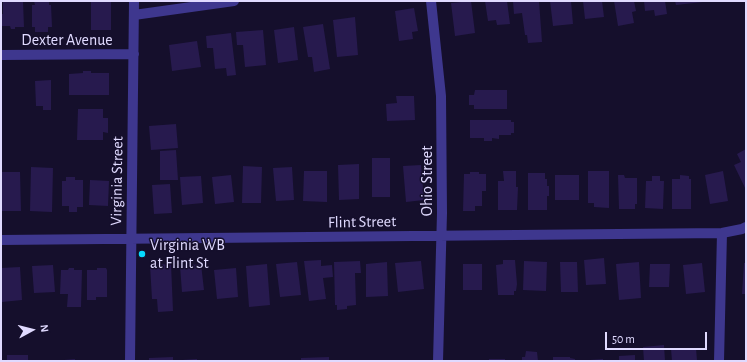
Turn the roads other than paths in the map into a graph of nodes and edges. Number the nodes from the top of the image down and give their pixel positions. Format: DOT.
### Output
graph roads {
  1 [pos="134,1"];
  2 [pos="234,1"];
  3 [pos="431,1"];
  4 [pos="134,15"];
  5 [pos="134,54"];
  6 [pos="1,55"];
  7 [pos="746,227"];
  8 [pos="722,233"];
  9 [pos="442,236"];
  10 [pos="131,239"];
  11 [pos="1,240"];
  12 [pos="130,361"];
  13 [pos="438,361"];
  14 [pos="719,361"];
  1 -- 4 [label="street, Virginia Street"];
  2 -- 4 [label="street"];
  3 -- 9 [label="street, Ohio Street"];
  4 -- 5 [label="street, Virginia Street"];
  5 -- 6 [label="street, Dexter Avenue"];
  5 -- 10 [label="street, Virginia Street"];
  7 -- 8 [label="street, Flint Street"];
  8 -- 9 [label="street, Flint Street"];
  8 -- 14 [label="street"];
  9 -- 10 [label="street, Flint Street"];
  9 -- 13 [label="street, Ohio Street"];
  10 -- 11 [label="street, Flint Street"];
  10 -- 12 [label="street, Virginia Street"];
}
